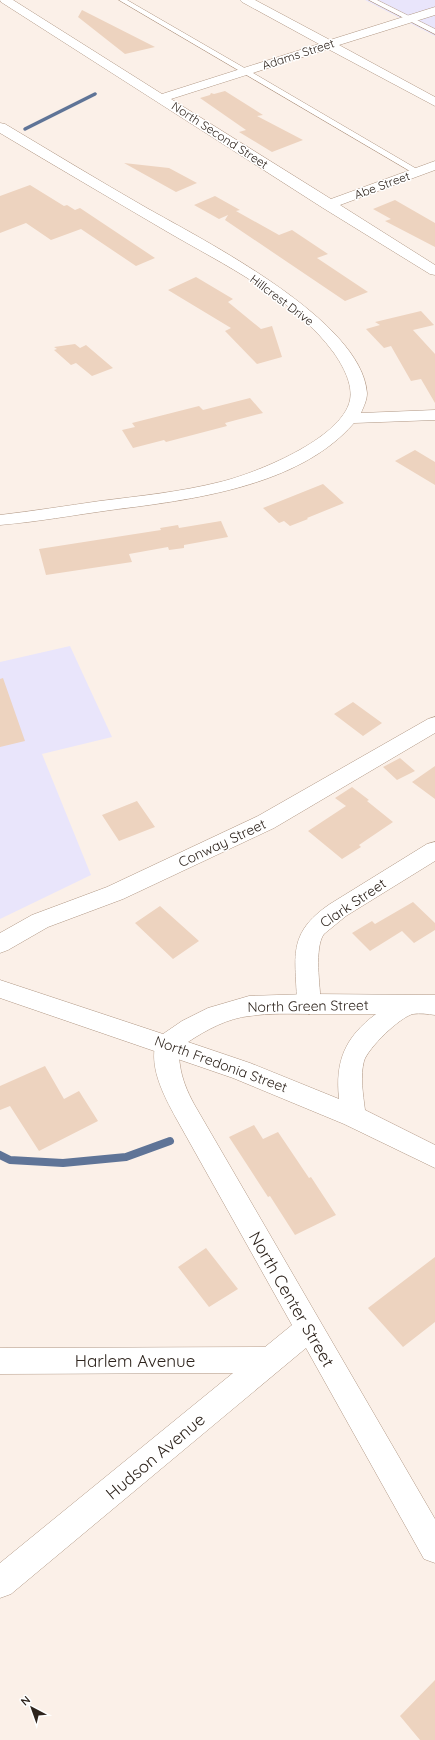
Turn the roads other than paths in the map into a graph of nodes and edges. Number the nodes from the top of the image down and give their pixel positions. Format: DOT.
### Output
graph roads {
  1 [pos="122,0"];
  2 [pos="246,0"];
  3 [pos="372,0"];
  4 [pos="12,1"];
  5 [pos="435,11"];
  6 [pos="410,19"];
  7 [pos="435,32"];
  8 [pos="328,44"];
  9 [pos="246,71"];
  10 [pos="162,98"];
  11 [pos="435,102"];
  12 [pos="0,127"];
  13 [pos="435,165"];
  14 [pos="418,172"];
  15 [pos="328,205"];
  16 [pos="435,271"];
  17 [pos="435,415"];
  18 [pos="350,418"];
  19 [pos="0,520"];
  20 [pos="435,724"];
  21 [pos="435,850"];
  22 [pos="0,944"];
  23 [pos="0,989"];
  24 [pos="309,1004"];
  25 [pos="408,1005"];
  26 [pos="435,1005"];
  27 [pos="167,1044"];
  28 [pos="353,1116"];
  29 [pos="435,1157"];
  30 [pos="309,1328"];
  31 [pos="270,1360"];
  32 [pos="0,1361"];
  33 [pos="435,1548"];
  34 [pos="0,1583"];
  1 -- 9 [label="lane"];
  2 -- 8 [label="street"];
  3 -- 6 [label="lane"];
  4 -- 10 [label="street, North Second Street"];
  5 -- 6 [label="street, Adams Street"];
  6 -- 7 [label="lane"];
  6 -- 8 [label="street, Adams Street"];
  8 -- 9 [label="street, Adams Street"];
  8 -- 11 [label="street"];
  9 -- 10 [label="street, Adams Street"];
  9 -- 14 [label="lane"];
  10 -- 15 [label="street, North Second Street"];
  12 -- 18 [label="street, Hillcrest Drive"];
  13 -- 14 [label="street, Abe Street"];
  14 -- 15 [label="street, Abe Street"];
  15 -- 16 [label="street, North Second Street"];
  17 -- 18 [label="street"];
  18 -- 19 [label="street, Hillcrest Drive"];
  20 -- 22 [label="street, Conway Street"];
  21 -- 24 [label="street, Clark Street"];
  23 -- 27 [label="street, North Fredonia Street"];
  24 -- 25 [label="street, North Green Street"];
  24 -- 27 [label="street, North Green Street"];
  25 -- 26 [label="street, North Green Street"];
  25 -- 28 [label="street"];
  27 -- 28 [label="street, North Fredonia Street"];
  27 -- 30 [label="street, North Center Street"];
  28 -- 29 [label="street, North Fredonia Street"];
  30 -- 31 [label="street, Hudson Avenue"];
  30 -- 33 [label="street, North Center Street"];
  31 -- 32 [label="street, Harlem Avenue"];
  31 -- 34 [label="street, Hudson Avenue"];
}
